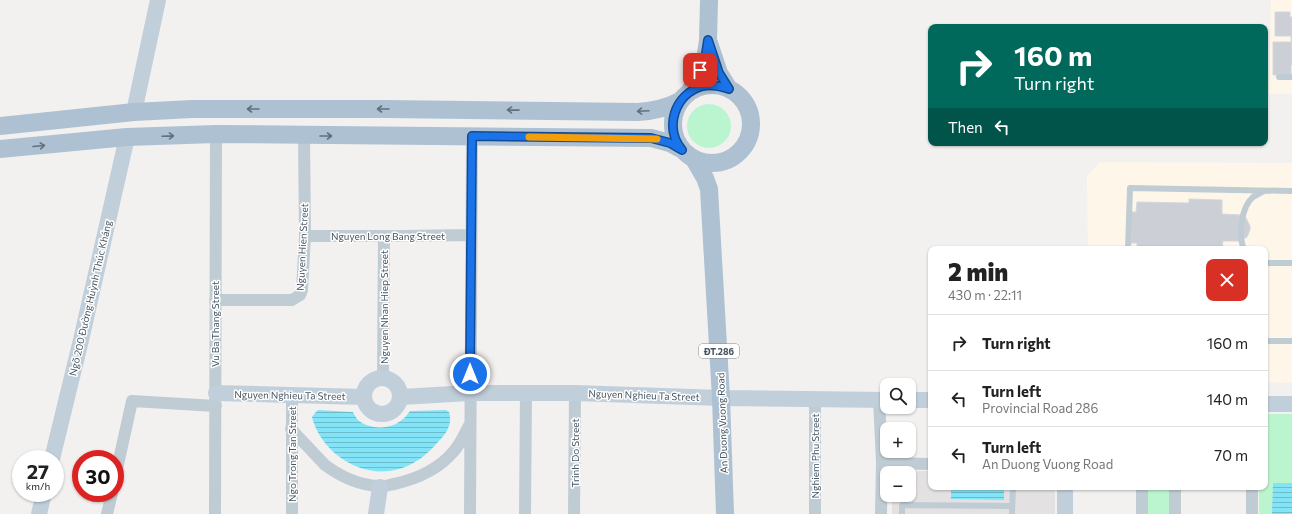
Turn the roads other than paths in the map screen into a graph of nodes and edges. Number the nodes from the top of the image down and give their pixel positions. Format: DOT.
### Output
graph roads {
  1 [pos="158,0"];
  2 [pos="709,0"];
  3 [pos="708,40"];
  4 [pos="1280,77"];
  5 [pos="1292,77"];
  6 [pos="729,89"];
  7 [pos="685,96"];
  8 [pos="134,112"];
  9 [pos="0,126"];
  10 [pos="216,134"];
  11 [pos="304,135"];
  12 [pos="472,136"];
  13 [pos="127,137"];
  14 [pos="0,150"];
  15 [pos="688,155"];
  16 [pos="734,157"];
  17 [pos="710,188"];
  18 [pos="1265,190"];
  19 [pos="1292,191"];
  20 [pos="471,235"];
  21 [pos="305,236"];
  22 [pos="384,236"];
  23 [pos="1128,246"];
  24 [pos="1242,246"];
  25 [pos="1268,263"];
  26 [pos="1292,263"];
  27 [pos="215,300"];
  28 [pos="1268,340"];
  29 [pos="1292,341"];
  30 [pos="383,377"];
  31 [pos="470,393"];
  32 [pos="526,393"];
  33 [pos="575,393"];
  34 [pos="292,395"];
  35 [pos="364,397"];
  36 [pos="401,397"];
  37 [pos="721,398"];
  38 [pos="216,399"];
  39 [pos="815,399"];
  40 [pos="880,400"];
  41 [pos="916,400"];
  42 [pos="928,400"];
  43 [pos="1268,404"];
  44 [pos="1292,404"];
  45 [pos="883,414"];
  46 [pos="470,424"];
  47 [pos="291,429"];
  48 [pos="54,450"];
  49 [pos="121,450"];
  50 [pos="882,464"];
  51 [pos="928,464"];
  52 [pos="380,486"];
  53 [pos="1012,490"];
  54 [pos="1065,490"];
  55 [pos="1142,490"];
  56 [pos="1175,490"];
  57 [pos="1252,490"];
  58 [pos="42,502"];
  59 [pos="110,502"];
  60 [pos="1012,506"];
  61 [pos="39,514"];
  62 [pos="107,514"];
  63 [pos="215,514"];
  64 [pos="292,514"];
  65 [pos="376,514"];
  66 [pos="470,514"];
  67 [pos="525,514"];
  68 [pos="574,514"];
  69 [pos="725,514"];
  70 [pos="815,514"];
  71 [pos="881,514"];
  72 [pos="902,514"];
  73 [pos="1012,514"];
  74 [pos="1065,514"];
  75 [pos="1142,514"];
  76 [pos="1175,514"];
  77 [pos="1252,514"];
  1 -- 8 [label="street"];
  2 -- 3 [label="main road, ĐT.286"];
  3 -- 6 [label="main road, ĐT.286"];
  3 -- 7 [label="main road, ĐT.286"];
  4 -- 5 [label="lane"];
  6 -- 7 [label="main road"];
  6 -- 16 [label="main road, ĐT.286"];
  7 -- 8 [label="main road, one-way"];
  7 -- 15 [label="main road, ĐT.286"];
  8 -- 9 [label="main road"];
  10 -- 11 [label="main road"];
  13 -- 10 [label="main road, one-way"];
  10 -- 27 [label="street, Vu Ba Thang Street"];
  11 -- 12 [label="main road, one-way"];
  11 -- 21 [label="street, Nguyen Hien Street"];
  12 -- 15 [label="main road"];
  12 -- 20 [label="street"];
  14 -- 13 [label="main road, one-way"];
  13 -- 48 [label="street, Ngõ 200 Đường Huỳnh Thúc Kháng"];
  15 -- 16 [label="main road"];
  15 -- 17 [label="main road, An Duong Vuong Road / ĐT.286"];
  16 -- 17 [label="main road, ĐT.286"];
  17 -- 37 [label="main road, An Duong Vuong Road / ĐT.286"];
  18 -- 19 [label="lane"];
  18 -- 23 [label="lane"];
  18 -- 24 [label="lane"];
  20 -- 22 [label="street, Nguyen Long Bang Street"];
  20 -- 31 [label="street"];
  21 -- 22 [label="street, Nguyen Long Bang Street"];
  21 -- 27 [label="street, Nguyen Hien Street"];
  22 -- 30 [label="street, Nguyen Nhan Hiep Street"];
  25 -- 26 [label="lane"];
  27 -- 38 [label="street, Vu Ba Thang Street"];
  28 -- 29 [label="lane"];
  30 -- 35 [label="street"];
  30 -- 36 [label="street"];
  31 -- 32 [label="street, Nguyen Nghieu Ta Street"];
  31 -- 36 [label="street, Nguyen Nghieu Ta Street"];
  31 -- 46 [label="street"];
  32 -- 33 [label="street, Nguyen Nghieu Ta Street"];
  32 -- 67 [label="street"];
  33 -- 37 [label="street, Nguyen Nghieu Ta Street"];
  33 -- 68 [label="street, Trinh Do Street"];
  34 -- 35 [label="street, Nguyen Nghieu Ta Street"];
  34 -- 38 [label="street, Nguyen Nghieu Ta Street"];
  34 -- 47 [label="street, Ngo Trong Tan Street"];
  35 -- 36 [label="street"];
  37 -- 39 [label="street, Nguyen Nghieu Ta Street"];
  37 -- 69 [label="main road, An Duong Vuong Road / ĐT.286"];
  38 -- 49 [label="street"];
  38 -- 63 [label="street, Vu Ba Thang Street"];
  39 -- 40 [label="street, Nguyen Nghieu Ta Street"];
  39 -- 70 [label="street, Nghiem Phu Street"];
  41 -- 42 [label="street"];
  43 -- 44 [label="street"];
  45 -- 50 [label="street"];
  46 -- 52 [label="street"];
  46 -- 66 [label="street"];
  47 -- 52 [label="street"];
  47 -- 64 [label="street, Ngo Trong Tan Street"];
  50 -- 51 [label="street"];
  50 -- 71 [label="street"];
  52 -- 65 [label="street"];
  53 -- 60 [label="lane"];
  54 -- 74 [label="street"];
  55 -- 75 [label="street"];
  56 -- 76 [label="street"];
  57 -- 77 [label="street"];
  58 -- 61 [label="street"];
  59 -- 62 [label="street"];
  60 -- 72 [label="lane"];
  60 -- 73 [label="lane"];
}
